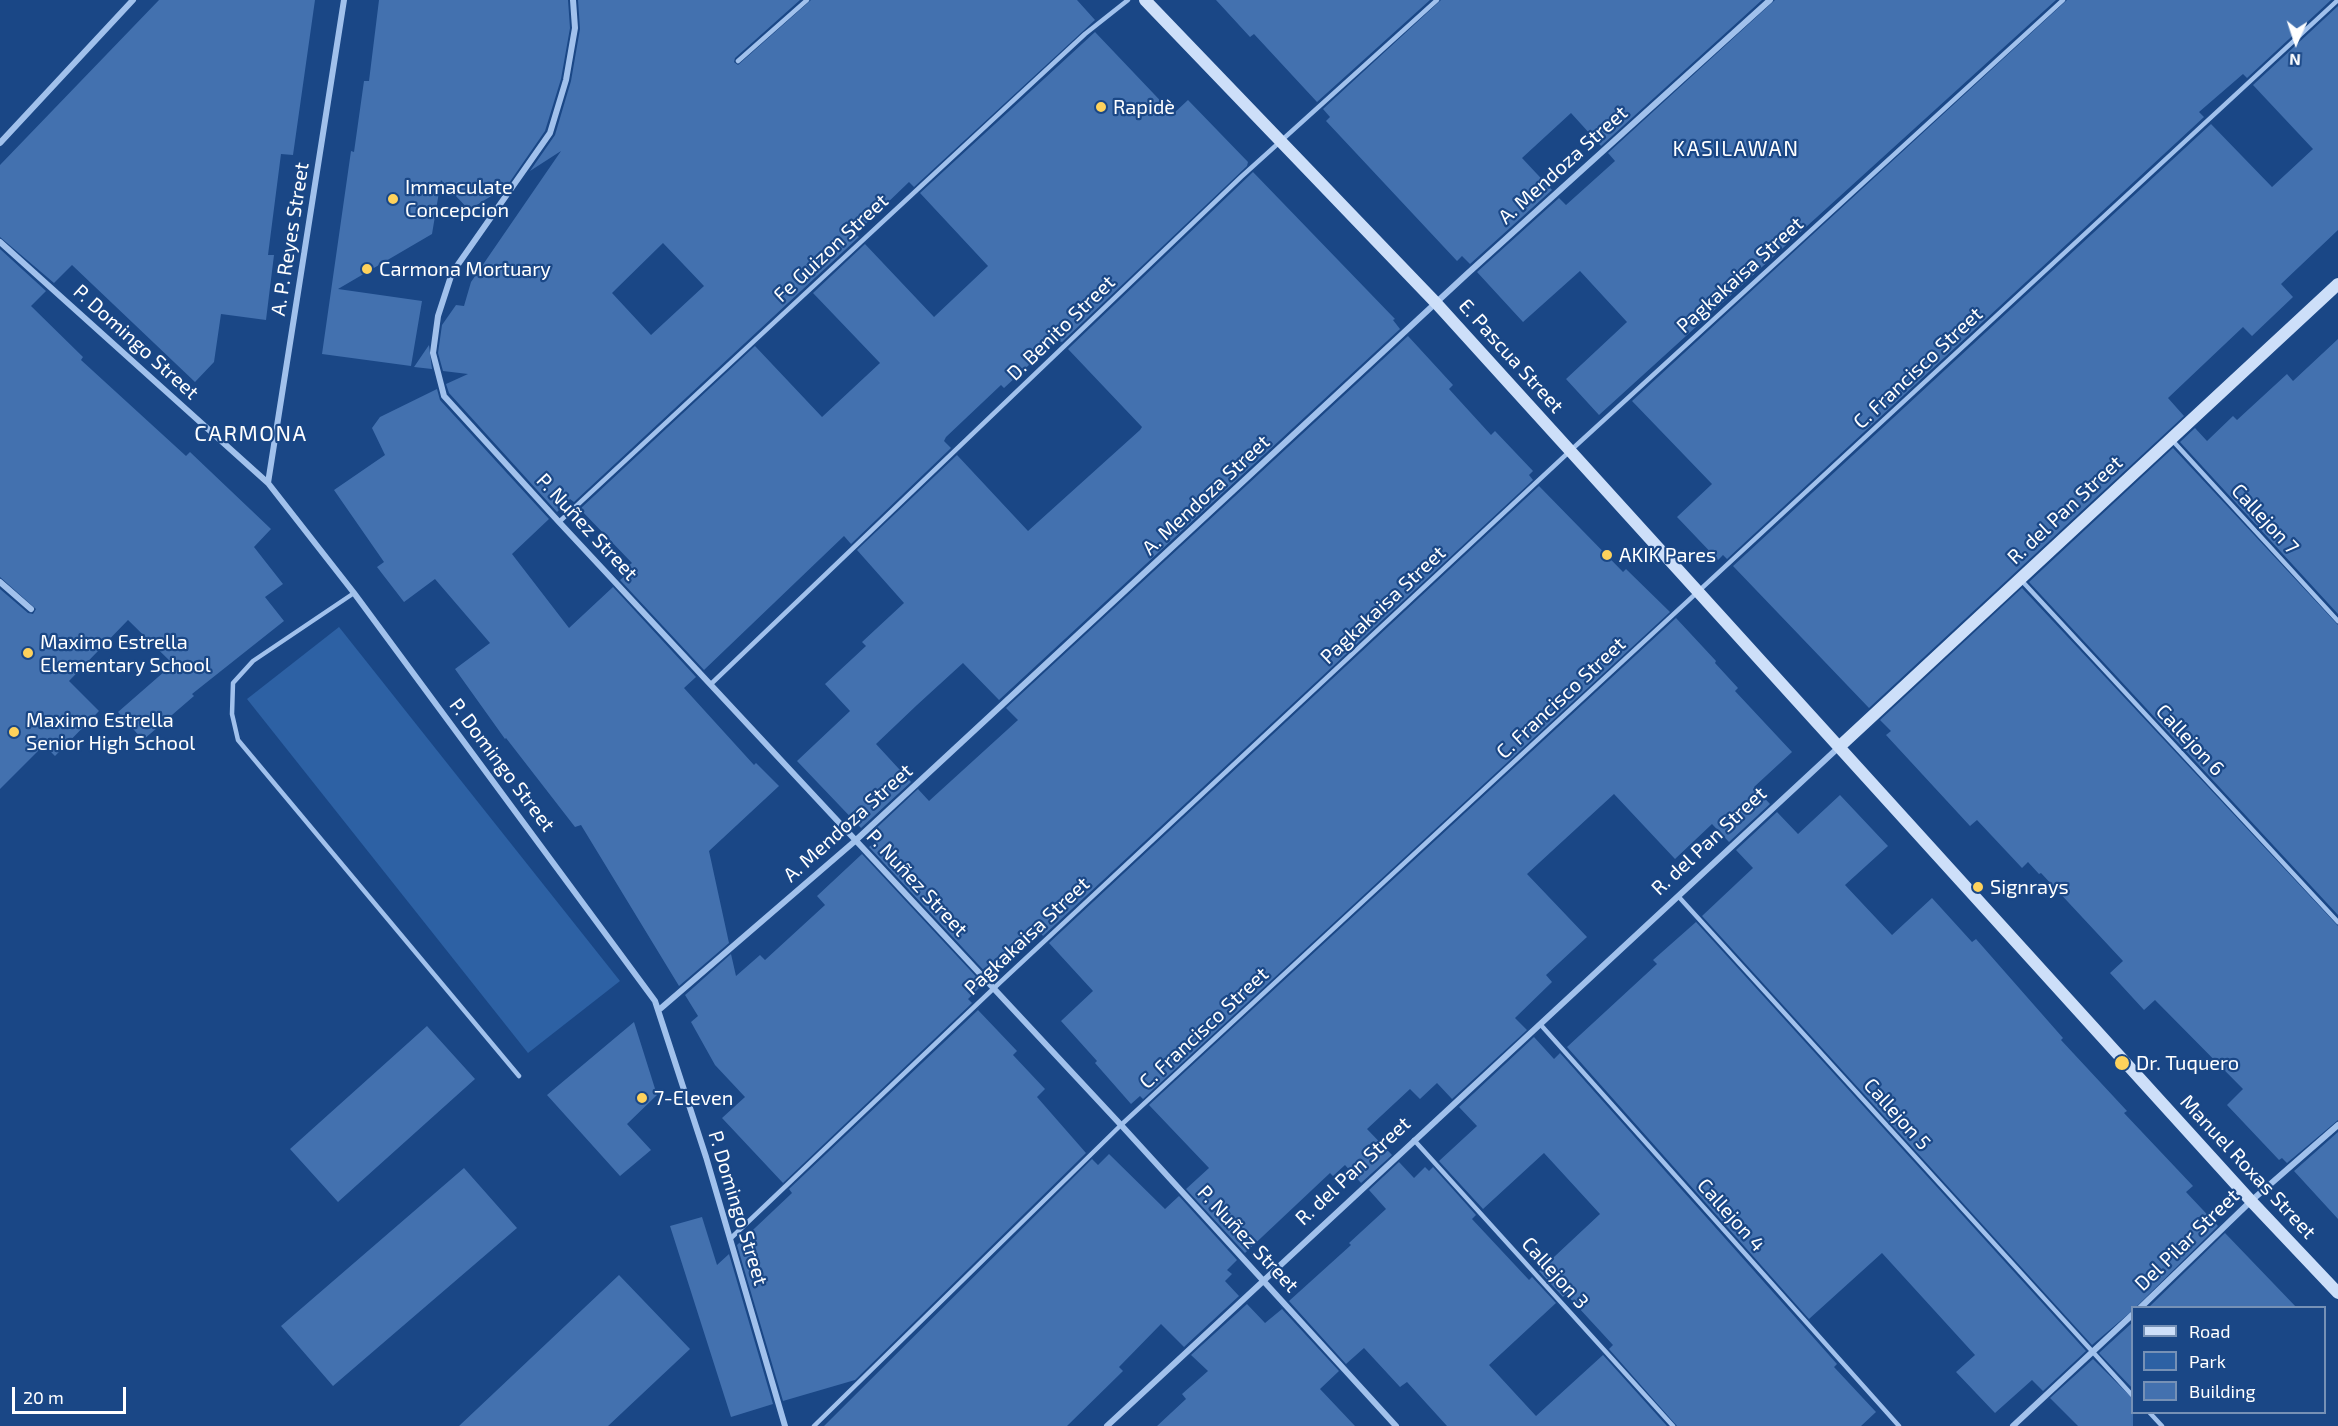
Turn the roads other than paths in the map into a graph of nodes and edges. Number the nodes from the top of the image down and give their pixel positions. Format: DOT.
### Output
graph roads {
  1 [pos="133,0"];
  2 [pos="344,0"];
  3 [pos="573,0"];
  4 [pos="807,0"];
  5 [pos="1128,0"];
  6 [pos="1145,0"];
  7 [pos="1437,0"];
  8 [pos="1770,0"];
  9 [pos="2063,0"];
  10 [pos="2338,0"];
  11 [pos="738,61"];
  12 [pos="1281,142"];
  13 [pos="0,143"];
  14 [pos="0,242"];
  15 [pos="2336,290"];
  16 [pos="1437,304"];
  17 [pos="2170,438"];
  18 [pos="1570,451"];
  19 [pos="268,483"];
  20 [pos="559,522"];
  21 [pos="2020,578"];
  22 [pos="0,582"];
  23 [pos="1698,592"];
  24 [pos="354,593"];
  25 [pos="32,609"];
  26 [pos="2338,621"];
  27 [pos="711,684"];
  28 [pos="1839,747"];
  29 [pos="855,841"];
  30 [pos="1678,896"];
  31 [pos="2338,922"];
  32 [pos="993,989"];
  33 [pos="660,1009"];
  34 [pos="1540,1024"];
  35 [pos="519,1076"];
  36 [pos="1121,1125"];
  37 [pos="2338,1125"];
  38 [pos="1414,1140"];
  39 [pos="2251,1201"];
  40 [pos="730,1239"];
  41 [pos="1264,1281"];
  42 [pos="2338,1293"];
  43 [pos="2142,1306"];
  44 [pos="2131,1317"];
  45 [pos="2093,1353"];
  46 [pos="2131,1393"];
  47 [pos="2150,1414"];
  48 [pos="785,1426"];
  49 [pos="814,1426"];
  50 [pos="1107,1426"];
  51 [pos="1396,1426"];
  52 [pos="1674,1426"];
  53 [pos="1899,1426"];
  54 [pos="2013,1426"];
  55 [pos="2162,1426"];
  1 -- 13 [label="street"];
  2 -- 19 [label="street, A. P. Reyes Street"];
  3 -- 20 [label="street, P. Nuñez Street"];
  4 -- 11 [label="lane"];
  5 -- 20 [label="lane, Fe Guizon Street"];
  6 -- 12 [label="street, E. Pascua Street"];
  7 -- 12 [label="lane, D. Benito Street"];
  8 -- 16 [label="street, A. Mendoza Street"];
  9 -- 18 [label="lane, Pagkakaisa Street"];
  10 -- 23 [label="lane, C. Francisco Street"];
  12 -- 16 [label="street, E. Pascua Street"];
  12 -- 27 [label="lane, D. Benito Street"];
  14 -- 19 [label="street, P. Domingo Street"];
  15 -- 17 [label="street, R. del Pan Street"];
  16 -- 18 [label="street, E. Pascua Street"];
  16 -- 29 [label="street, A. Mendoza Street"];
  17 -- 21 [label="street, R. del Pan Street"];
  17 -- 26 [label="lane, Callejon 7"];
  18 -- 23 [label="street, E. Pascua Street"];
  18 -- 32 [label="lane, Pagkakaisa Street"];
  19 -- 24 [label="street, P. Domingo Street"];
  20 -- 27 [label="street, P. Nuñez Street"];
  21 -- 28 [label="street, R. del Pan Street"];
  21 -- 31 [label="lane, Callejon 6"];
  22 -- 25 [label="street"];
  23 -- 28 [label="street, E. Pascua Street"];
  23 -- 36 [label="lane, C. Francisco Street"];
  24 -- 33 [label="street, P. Domingo Street"];
  24 -- 35 [label="lane"];
  27 -- 29 [label="street, P. Nuñez Street"];
  28 -- 30 [label="street, R. del Pan Street"];
  28 -- 39 [label="street, Manuel Roxas Street"];
  29 -- 32 [label="street, P. Nuñez Street"];
  29 -- 33 [label="street, A. Mendoza Street"];
  30 -- 34 [label="street, R. del Pan Street"];
  30 -- 45 [label="lane, Callejon 5"];
  32 -- 36 [label="street, P. Nuñez Street"];
  32 -- 40 [label="lane, Pagkakaisa Street"];
  33 -- 40 [label="street, P. Domingo Street"];
  34 -- 38 [label="street, R. del Pan Street"];
  34 -- 53 [label="lane, Callejon 4"];
  36 -- 41 [label="street, P. Nuñez Street"];
  36 -- 49 [label="lane, C. Francisco Street"];
  37 -- 39 [label="street, Del Pilar Street"];
  38 -- 41 [label="street, R. del Pan Street"];
  38 -- 52 [label="lane, Callejon 3"];
  39 -- 42 [label="street, Manuel Roxas Street"];
  39 -- 43 [label="street, Del Pilar Street"];
  40 -- 48 [label="street, P. Domingo Street"];
  41 -- 50 [label="street, R. del Pan Street"];
  41 -- 51 [label="street, P. Nuñez Street"];
  44 -- 45 [label="street, Del Pilar Street"];
  45 -- 46 [label="lane, Callejon 5"];
  45 -- 54 [label="street, Del Pilar Street"];
  47 -- 55 [label="lane"];
}
